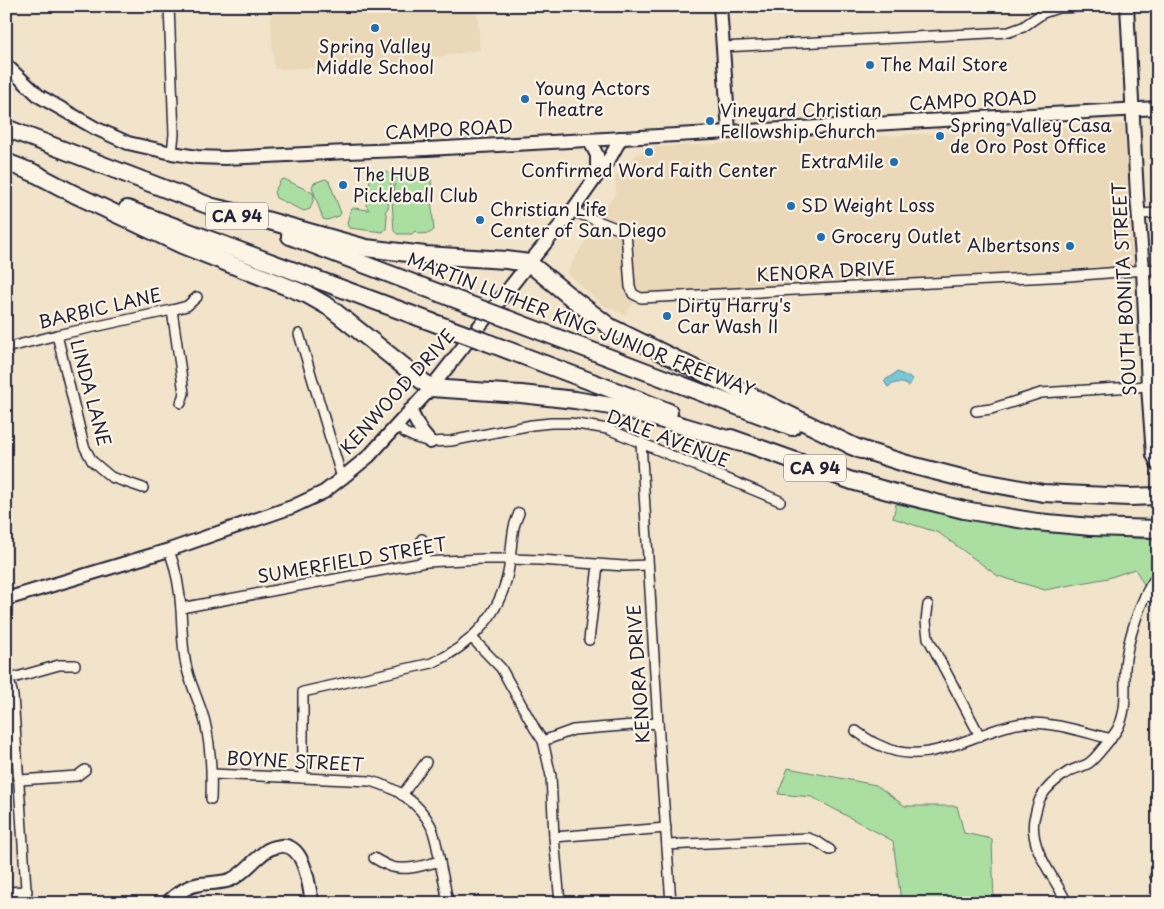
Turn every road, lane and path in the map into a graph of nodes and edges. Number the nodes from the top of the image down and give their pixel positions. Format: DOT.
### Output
graph roads {
  1 [pos="169,6"];
  2 [pos="720,6"];
  3 [pos="1100,6"];
  4 [pos="1127,6"];
  5 [pos="722,47"];
  6 [pos="6,65"];
  7 [pos="1158,108"];
  8 [pos="1133,109"];
  9 [pos="6,128"];
  10 [pos="729,132"];
  11 [pos="621,138"];
  12 [pos="588,140"];
  13 [pos="172,153"];
  14 [pos="6,162"];
  15 [pos="30,171"];
  16 [pos="598,175"];
  17 [pos="214,207"];
  18 [pos="572,211"];
  19 [pos="1158,213"];
  20 [pos="1139,214"];
  21 [pos="529,263"];
  22 [pos="1158,269"];
  23 [pos="1143,270"];
  24 [pos="197,296"];
  25 [pos="172,310"];
  26 [pos="57,334"];
  27 [pos="299,334"];
  28 [pos="6,348"];
  29 [pos="1148,386"];
  30 [pos="431,388"];
  31 [pos="181,403"];
  32 [pos="410,410"];
  33 [pos="976,411"];
  34 [pos="396,425"];
  35 [pos="430,442"];
  36 [pos="641,442"];
  37 [pos="741,443"];
  38 [pos="861,450"];
  39 [pos="1158,466"];
  40 [pos="342,478"];
  41 [pos="143,488"];
  42 [pos="1158,496"];
  43 [pos="780,501"];
  44 [pos="519,513"];
  45 [pos="1158,529"];
  46 [pos="422,539"];
  47 [pos="169,550"];
  48 [pos="510,559"];
  49 [pos="426,562"];
  50 [pos="598,565"];
  51 [pos="648,565"];
  52 [pos="1158,575"];
  53 [pos="1145,596"];
  54 [pos="1158,596"];
  55 [pos="6,599"];
  56 [pos="928,605"];
  57 [pos="181,608"];
  58 [pos="472,638"];
  59 [pos="589,640"];
  60 [pos="75,665"];
  61 [pos="6,667"];
  62 [pos="8,680"];
  63 [pos="658,722"];
  64 [pos="856,732"];
  65 [pos="980,736"];
  66 [pos="1111,739"];
  67 [pos="543,741"];
  68 [pos="426,762"];
  69 [pos="85,770"];
  70 [pos="212,774"];
  71 [pos="303,778"];
  72 [pos="20,780"];
  73 [pos="402,795"];
  74 [pos="211,799"];
  75 [pos="666,828"];
  76 [pos="554,837"];
  77 [pos="667,845"];
  78 [pos="830,850"];
  79 [pos="374,858"];
  80 [pos="440,861"];
  81 [pos="27,891"];
  82 [pos="6,892"];
  83 [pos="27,903"];
  84 [pos="167,903"];
  85 [pos="312,903"];
  86 [pos="448,903"];
  87 [pos="560,903"];
  88 [pos="671,903"];
  89 [pos="1067,903"];
  1 -- 13 [label="street"];
  2 -- 5 [label="main road"];
  3 -- 5 [label="street"];
  4 -- 8 [label="main road, SOUTH BONITA STREET"];
  5 -- 10 [label="main road"];
  6 -- 13 [label="main road, CAMPO ROAD"];
  7 -- 8 [label="main road, CAMPO ROAD"];
  8 -- 10 [label="main road, CAMPO ROAD"];
  8 -- 20 [label="main road, SOUTH BONITA STREET"];
  9 -- 17 [label="highway, MARTIN LUTHER KING JUNIOR FREEWAY / CA 94"];
  10 -- 11 [label="main road, CAMPO ROAD"];
  11 -- 12 [label="main road, CAMPO ROAD"];
  11 -- 16 [label="main road, KENWOOD DRIVE"];
  12 -- 13 [label="main road, CAMPO ROAD"];
  12 -- 16 [label="main road"];
  14 -- 15 [label="highway, CA 94"];
  15 -- 30 [label="highway"];
  15 -- 37 [label="highway, CA 94, bridge"];
  16 -- 18 [label="main road, KENWOOD DRIVE"];
  17 -- 21 [label="highway"];
  17 -- 38 [label="highway, MARTIN LUTHER KING JUNIOR FREEWAY / CA 94, bridge"];
  18 -- 21 [label="main road, KENWOOD DRIVE"];
  18 -- 23 [label="street, KENORA DRIVE"];
  19 -- 20 [label="street"];
  20 -- 23 [label="main road, SOUTH BONITA STREET"];
  21 -- 30 [label="main road, KENWOOD DRIVE"];
  21 -- 38 [label="highway"];
  22 -- 23 [label="street"];
  23 -- 29 [label="main road, SOUTH BONITA STREET"];
  24 -- 25 [label="street, BARBIC LANE"];
  25 -- 26 [label="street, BARBIC LANE"];
  25 -- 31 [label="street"];
  26 -- 28 [label="street, BARBIC LANE"];
  26 -- 41 [label="street, LINDA LANE"];
  27 -- 40 [label="street"];
  29 -- 33 [label="street"];
  29 -- 39 [label="main road, SOUTH BONITA STREET"];
  30 -- 32 [label="main road, KENWOOD DRIVE"];
  30 -- 37 [label="highway"];
  32 -- 34 [label="main road, KENWOOD DRIVE"];
  32 -- 35 [label="main road"];
  34 -- 35 [label="street, DALE AVENUE"];
  34 -- 40 [label="main road, KENWOOD DRIVE"];
  35 -- 36 [label="street, DALE AVENUE"];
  36 -- 43 [label="street, DALE AVENUE"];
  36 -- 51 [label="street, KENORA DRIVE"];
  37 -- 45 [label="highway, CA 94"];
  38 -- 42 [label="highway, MARTIN LUTHER KING JUNIOR FREEWAY / CA 94"];
  40 -- 47 [label="main road, KENWOOD DRIVE"];
  44 -- 48 [label="street"];
  46 -- 49 [label="street"];
  47 -- 55 [label="main road, KENWOOD DRIVE"];
  47 -- 57 [label="street"];
  48 -- 49 [label="street, SUMERFIELD STREET"];
  48 -- 50 [label="street, SUMERFIELD STREET"];
  48 -- 58 [label="street"];
  49 -- 57 [label="street, SUMERFIELD STREET"];
  50 -- 51 [label="street, SUMERFIELD STREET"];
  50 -- 59 [label="street"];
  51 -- 63 [label="street, KENORA DRIVE"];
  52 -- 53 [label="street"];
  53 -- 54 [label="street"];
  53 -- 66 [label="street"];
  56 -- 65 [label="street"];
  57 -- 70 [label="street"];
  58 -- 67 [label="street"];
  58 -- 71 [label="street"];
  60 -- 62 [label="street"];
  61 -- 62 [label="street"];
  62 -- 72 [label="street"];
  63 -- 67 [label="street"];
  63 -- 75 [label="street, KENORA DRIVE"];
  64 -- 65 [label="street"];
  65 -- 66 [label="street"];
  66 -- 89 [label="street"];
  67 -- 76 [label="street"];
  68 -- 73 [label="street"];
  69 -- 72 [label="street"];
  70 -- 71 [label="street, BOYNE STREET"];
  70 -- 74 [label="street"];
  71 -- 73 [label="street, BOYNE STREET"];
  72 -- 81 [label="street"];
  73 -- 80 [label="street, BOYNE STREET"];
  75 -- 76 [label="street"];
  75 -- 77 [label="street, KENORA DRIVE"];
  76 -- 87 [label="street"];
  77 -- 78 [label="street"];
  77 -- 88 [label="street, KENORA DRIVE"];
  79 -- 80 [label="street"];
  80 -- 86 [label="street, BOYNE STREET"];
  81 -- 82 [label="street"];
  81 -- 83 [label="street"];
  84 -- 85 [label="main road"];
}
